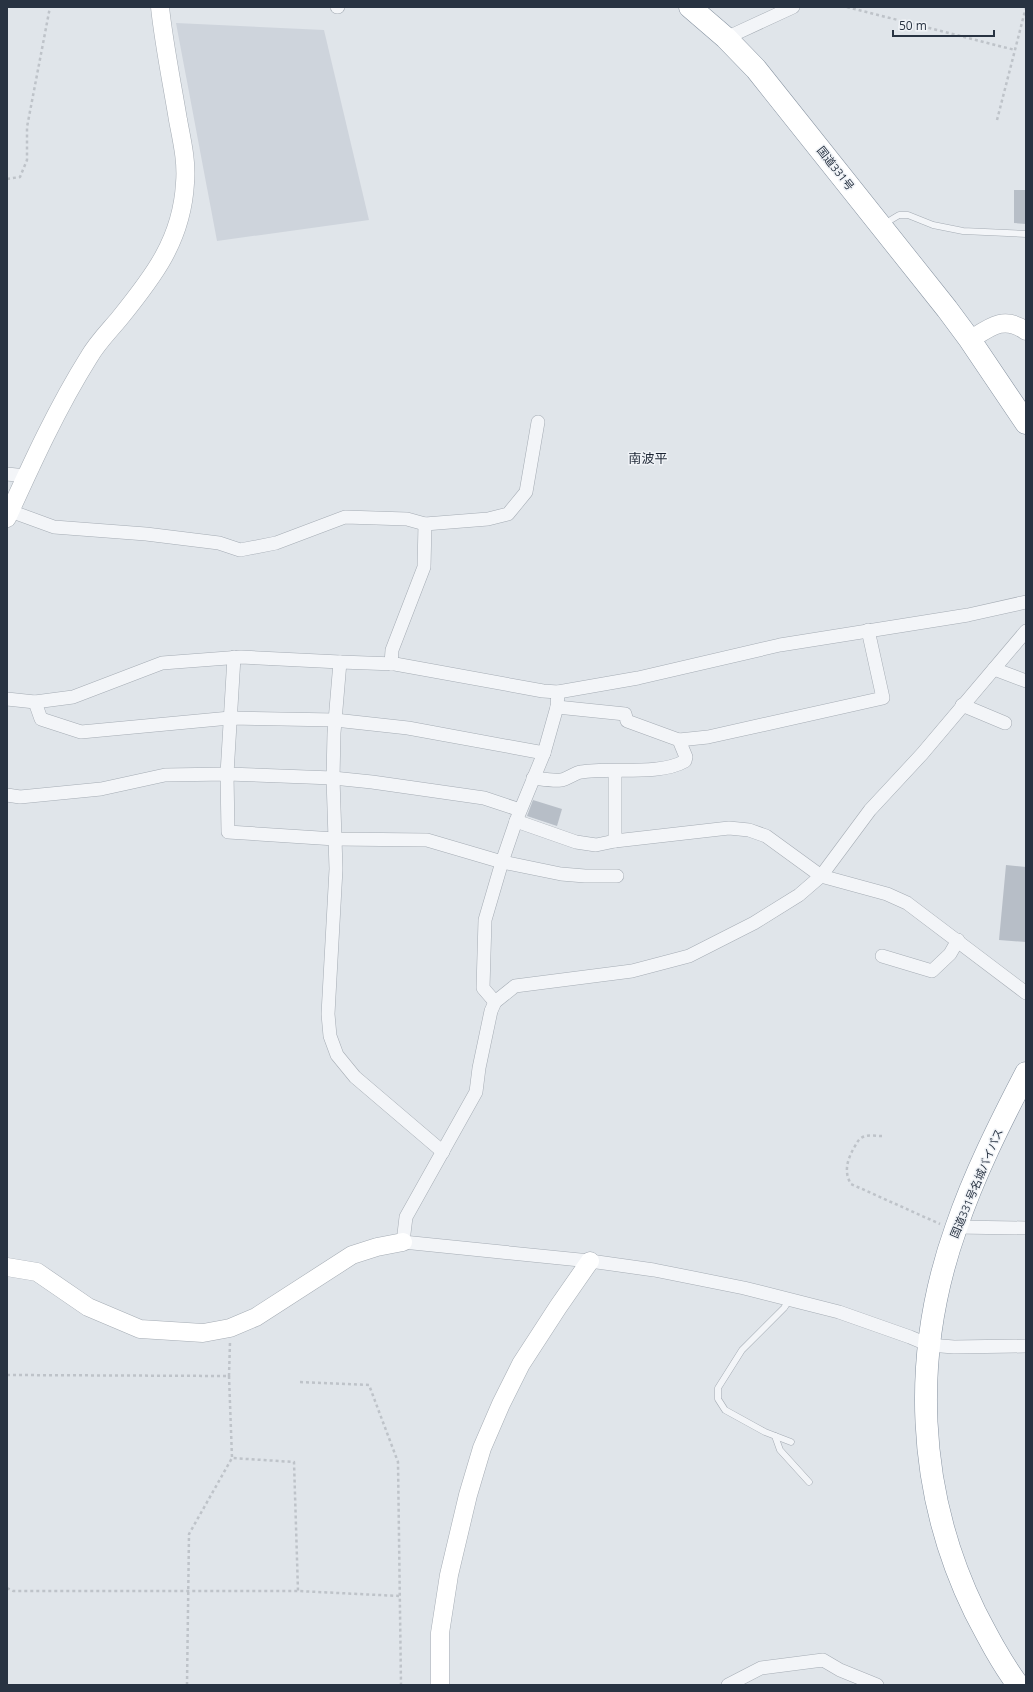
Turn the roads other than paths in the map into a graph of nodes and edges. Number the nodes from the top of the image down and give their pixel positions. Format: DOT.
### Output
graph roads {
  1 [pos="160,7"];
  2 [pos="690,7"];
  3 [pos="794,7"];
  4 [pos="726,38"];
  5 [pos="881,225"];
  6 [pos="1026,234"];
  7 [pos="1026,332"];
  8 [pos="970,340"];
  9 [pos="538,422"];
  10 [pos="1026,423"];
  11 [pos="7,474"];
  12 [pos="26,476"];
  13 [pos="9,515"];
  14 [pos="425,524"];
  15 [pos="1026,602"];
  16 [pos="868,630"];
  17 [pos="1026,631"];
  18 [pos="234,658"];
  19 [pos="340,662"];
  20 [pos="392,664"];
  21 [pos="994,669"];
  22 [pos="1026,681"];
  23 [pos="558,692"];
  24 [pos="7,699"];
  25 [pos="34,702"];
  26 [pos="962,705"];
  27 [pos="557,707"];
  28 [pos="230,718"];
  29 [pos="335,720"];
  30 [pos="1005,723"];
  31 [pos="679,740"];
  32 [pos="544,753"];
  33 [pos="615,771"];
  34 [pos="227,774"];
  35 [pos="333,778"];
  36 [pos="533,778"];
  37 [pos="7,795"];
  38 [pos="518,815"];
  39 [pos="335,840"];
  40 [pos="615,841"];
  41 [pos="502,862"];
  42 [pos="617,876"];
  43 [pos="821,876"];
  44 [pos="958,940"];
  45 [pos="882,956"];
  46 [pos="1026,993"];
  47 [pos="495,1002"];
  48 [pos="1026,1073"];
  49 [pos="443,1152"];
  50 [pos="956,1227"];
  51 [pos="1026,1228"];
  52 [pos="403,1242"];
  53 [pos="590,1262"];
  54 [pos="7,1267"];
  55 [pos="790,1299"];
  56 [pos="928,1345"];
  57 [pos="1026,1346"];
  58 [pos="775,1436"];
  59 [pos="791,1442"];
  60 [pos="809,1482"];
  61 [pos="440,1685"];
  62 [pos="728,1685"];
  63 [pos="877,1685"];
  64 [pos="1018,1685"];
  1 -- 12 [label="street"];
  2 -- 4 [label="highway, 国道331号"];
  3 -- 4 [label="street"];
  4 -- 5 [label="highway, 国道331号"];
  5 -- 6 [label="lane"];
  5 -- 8 [label="highway, 国道331号"];
  7 -- 8 [label="street"];
  8 -- 10 [label="highway"];
  9 -- 14 [label="street"];
  11 -- 12 [label="street"];
  12 -- 13 [label="street"];
  13 -- 14 [label="street"];
  14 -- 20 [label="street"];
  15 -- 16 [label="street"];
  16 -- 23 [label="street"];
  16 -- 31 [label="street"];
  17 -- 21 [label="street"];
  18 -- 19 [label="street"];
  18 -- 25 [label="street"];
  18 -- 28 [label="street"];
  19 -- 20 [label="street"];
  19 -- 29 [label="street"];
  20 -- 23 [label="street"];
  21 -- 22 [label="street"];
  21 -- 26 [label="street"];
  23 -- 27 [label="street"];
  24 -- 25 [label="street"];
  25 -- 28 [label="street"];
  26 -- 30 [label="street"];
  26 -- 43 [label="street"];
  27 -- 31 [label="street"];
  27 -- 32 [label="street"];
  28 -- 29 [label="street"];
  28 -- 34 [label="street"];
  29 -- 32 [label="street"];
  29 -- 35 [label="street"];
  31 -- 33 [label="street"];
  32 -- 36 [label="street"];
  33 -- 36 [label="street"];
  33 -- 40 [label="street"];
  34 -- 35 [label="street"];
  34 -- 37 [label="street"];
  34 -- 39 [label="street"];
  35 -- 38 [label="street"];
  35 -- 39 [label="street"];
  36 -- 38 [label="street"];
  38 -- 40 [label="street"];
  38 -- 41 [label="street"];
  39 -- 41 [label="street"];
  39 -- 49 [label="street"];
  40 -- 43 [label="street"];
  41 -- 42 [label="street"];
  41 -- 47 [label="street"];
  43 -- 44 [label="street"];
  43 -- 47 [label="street"];
  44 -- 45 [label="street"];
  44 -- 46 [label="street"];
  47 -- 49 [label="street"];
  48 -- 50 [label="highway, 国道331号名城バイパス"];
  49 -- 52 [label="street"];
  50 -- 51 [label="street"];
  50 -- 56 [label="highway, 国道331号名城バイパス"];
  52 -- 53 [label="street"];
  52 -- 54 [label="street"];
  53 -- 55 [label="street"];
  53 -- 61 [label="street"];
  55 -- 56 [label="street"];
  55 -- 58 [label="lane"];
  56 -- 57 [label="street"];
  56 -- 64 [label="highway, 国道331号名城バイパス"];
  58 -- 59 [label="lane"];
  58 -- 60 [label="lane"];
  62 -- 63 [label="street"];
}
